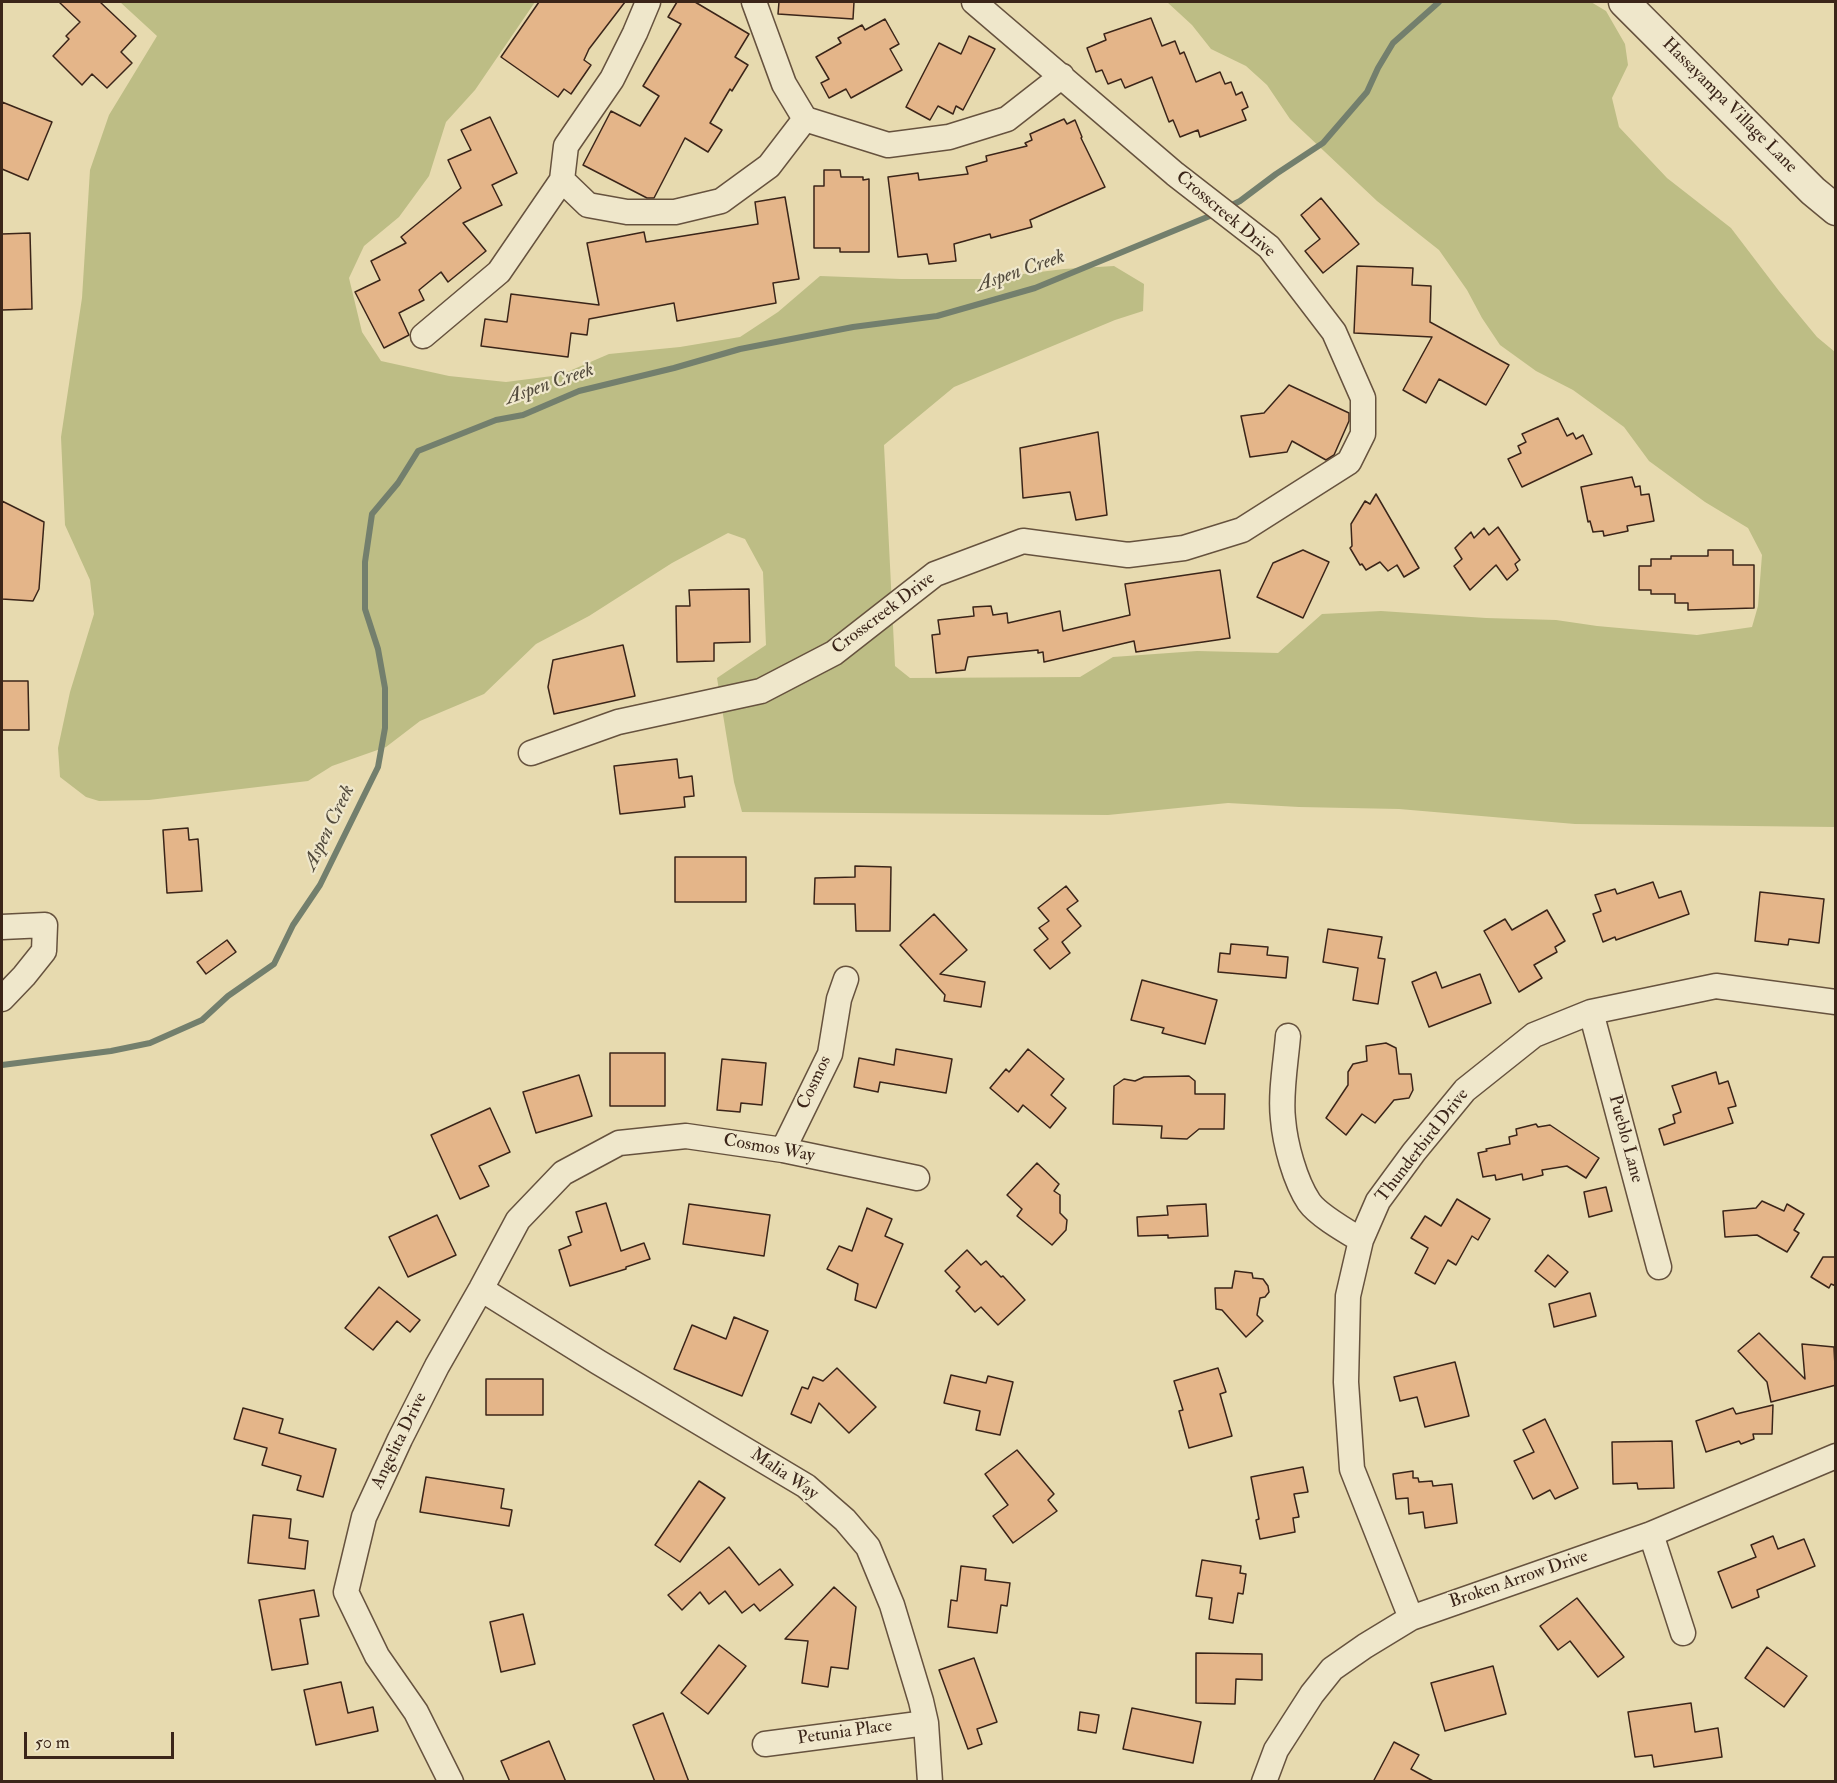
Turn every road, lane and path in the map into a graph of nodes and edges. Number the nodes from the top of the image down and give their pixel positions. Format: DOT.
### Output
graph roads {
  1 [pos="648,2"];
  2 [pos="754,2"];
  3 [pos="974,2"];
  4 [pos="1623,2"];
  5 [pos="1062,76"];
  6 [pos="805,119"];
  7 [pos="562,180"];
  8 [pos="1836,210"];
  9 [pos="423,336"];
  10 [pos="531,753"];
  11 [pos="2,927"];
  12 [pos="846,979"];
  13 [pos="2,999"];
  14 [pos="1836,1002"];
  15 [pos="1592,1012"];
  16 [pos="1288,1036"];
  17 [pos="619,1143"];
  18 [pos="783,1150"];
  19 [pos="917,1178"];
  20 [pos="1361,1240"];
  21 [pos="1659,1267"];
  22 [pos="481,1289"];
  23 [pos="1836,1456"];
  24 [pos="1651,1534"];
  25 [pos="1411,1618"];
  26 [pos="1683,1634"];
  27 [pos="926,1723"];
  28 [pos="765,1744"];
  29 [pos="451,1782"];
  30 [pos="930,1782"];
  31 [pos="1264,1782"];
  1 -- 7 [label="street"];
  2 -- 6 [label="street"];
  3 -- 5 [label="street, Crosscreek Drive"];
  4 -- 8 [label="street, Hassayampa Village Lane"];
  5 -- 6 [label="street"];
  5 -- 10 [label="street, Crosscreek Drive"];
  6 -- 7 [label="street"];
  7 -- 9 [label="street"];
  11 -- 13 [label="street"];
  12 -- 18 [label="street, Cosmos"];
  14 -- 15 [label="street, Thunderbird Drive"];
  15 -- 20 [label="street, Thunderbird Drive"];
  15 -- 21 [label="street, Pueblo Lane"];
  16 -- 20 [label="street"];
  17 -- 18 [label="street, Cosmos Way"];
  17 -- 22 [label="street, Angelita Drive"];
  18 -- 19 [label="street, Cosmos Way"];
  20 -- 25 [label="street, Thunderbird Drive"];
  22 -- 27 [label="street, Malia Way"];
  22 -- 29 [label="street, Angelita Drive"];
  23 -- 24 [label="street, Broken Arrow Drive"];
  24 -- 25 [label="street, Broken Arrow Drive"];
  24 -- 26 [label="street"];
  25 -- 31 [label="street, Broken Arrow Drive"];
  27 -- 28 [label="street, Petunia Place"];
  27 -- 30 [label="street, Malia Way"];
}
